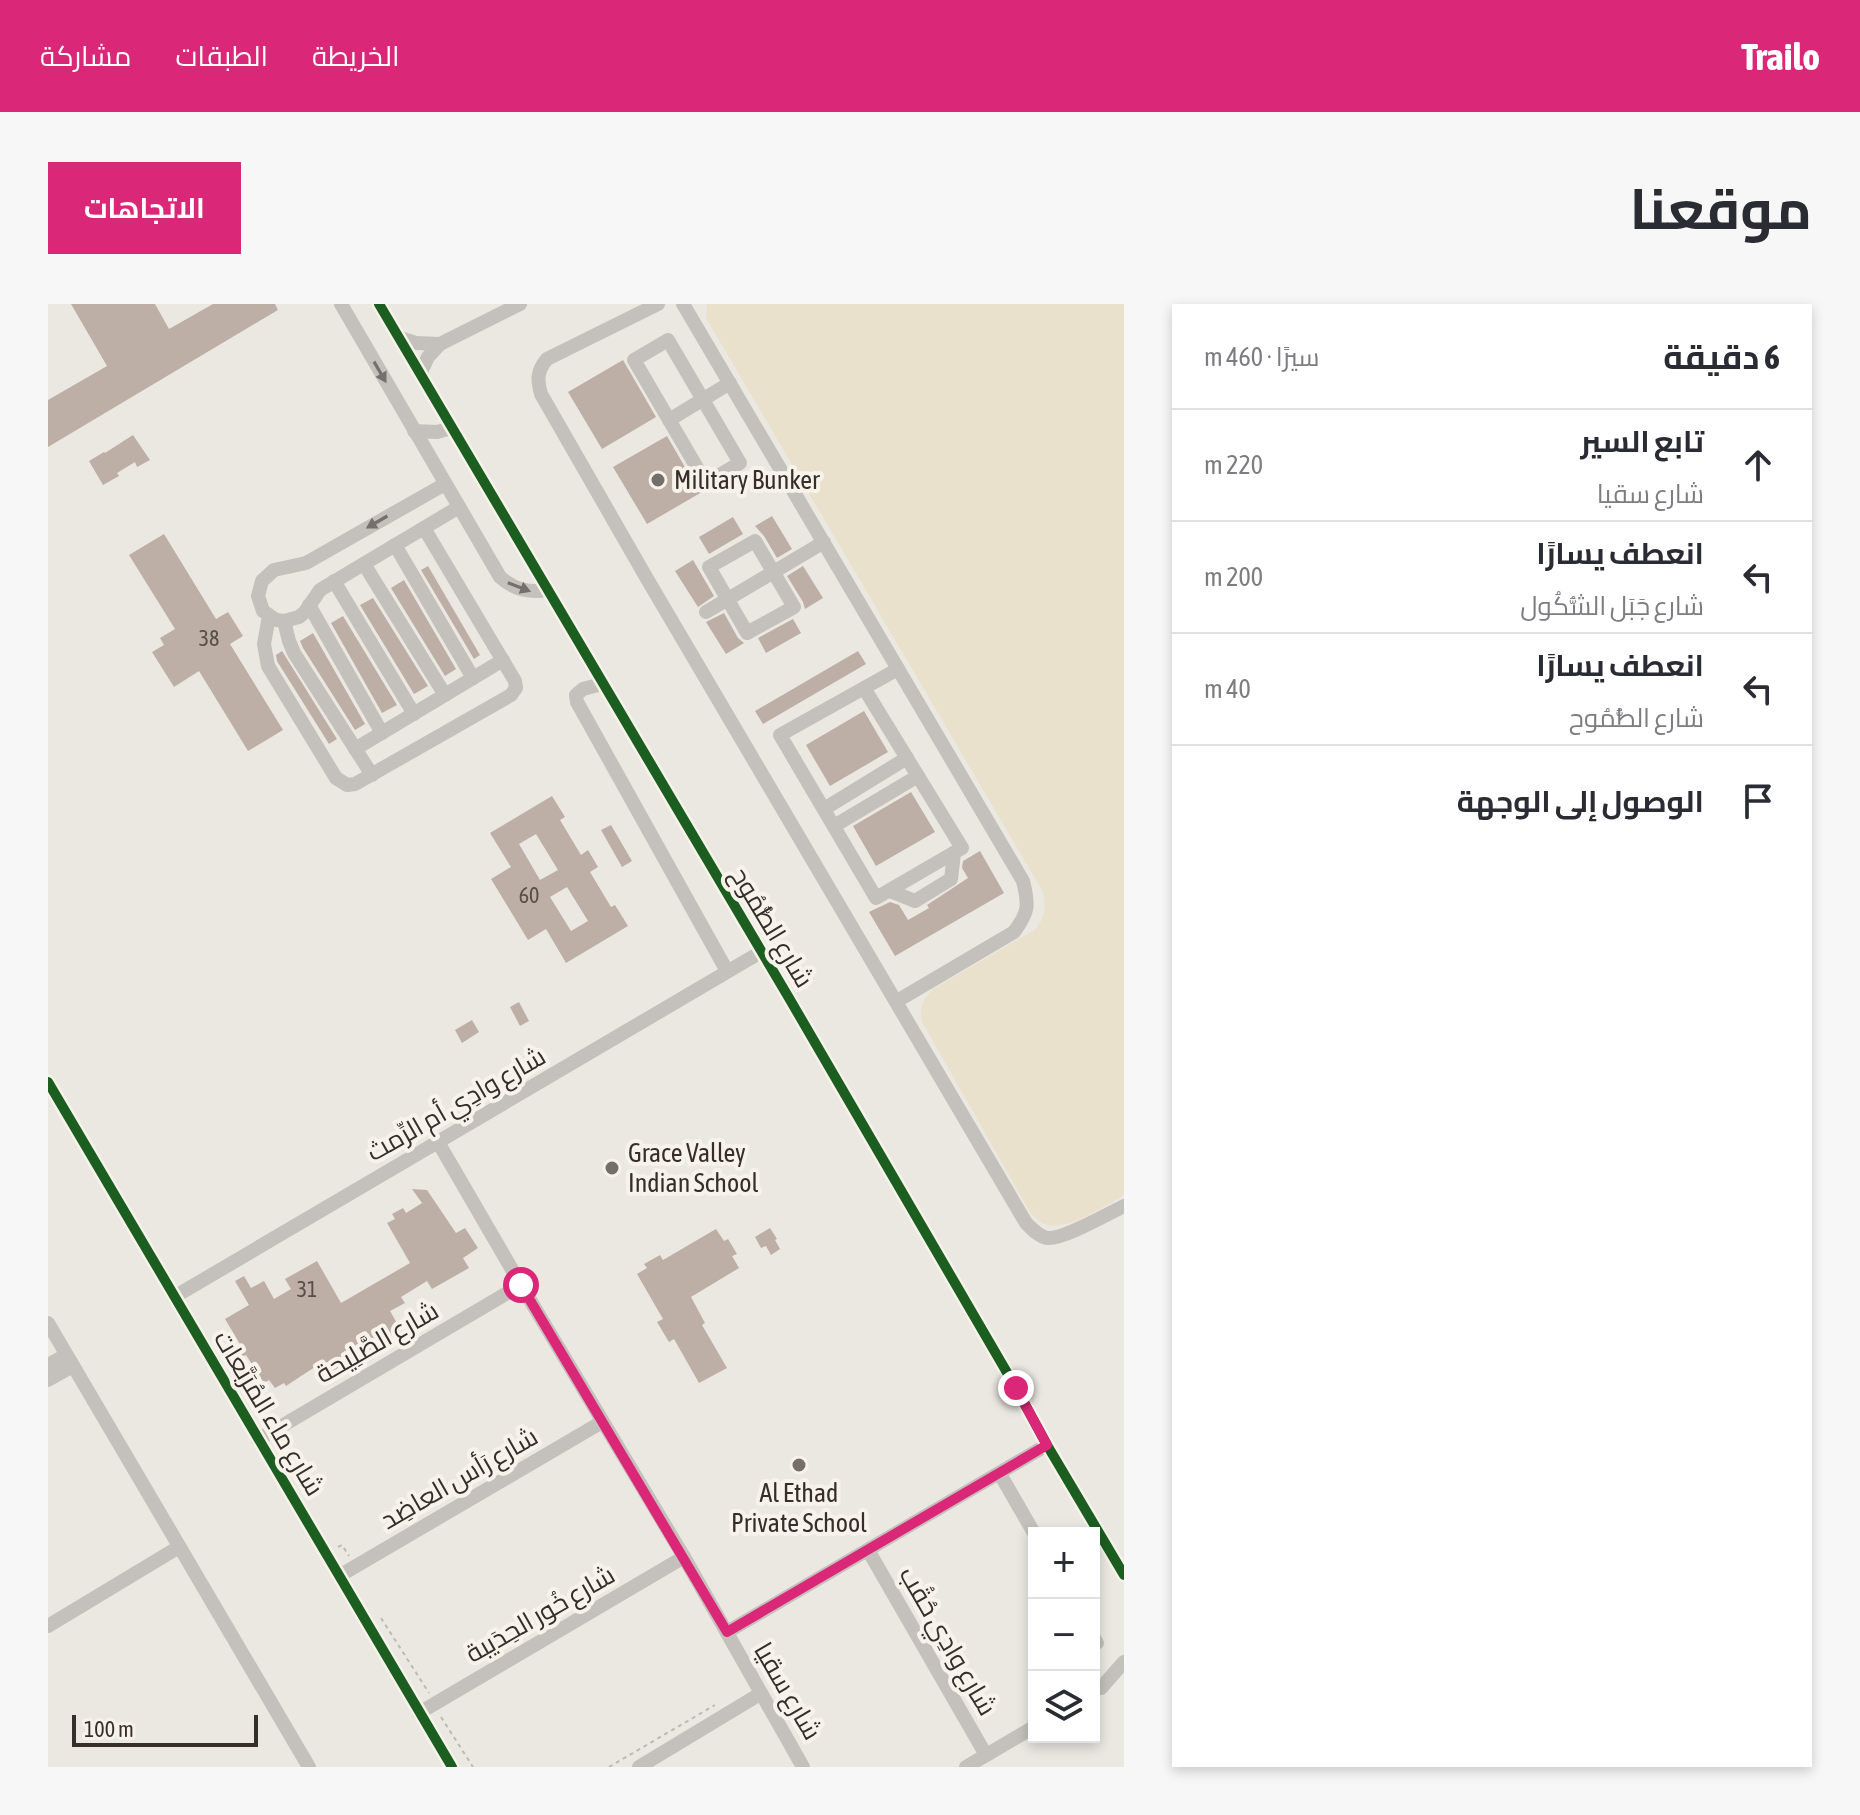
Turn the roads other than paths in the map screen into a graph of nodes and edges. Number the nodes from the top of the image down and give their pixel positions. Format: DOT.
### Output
graph roads {
  1 [pos="341,304"];
  2 [pos="379,304"];
  3 [pos="520,304"];
  4 [pos="658,304"];
  5 [pos="683,304"];
  6 [pos="400,338"];
  7 [pos="440,344"];
  8 [pos="420,374"];
  9 [pos="730,383"];
  10 [pos="703,400"];
  11 [pos="669,420"];
  12 [pos="452,428"];
  13 [pos="414,431"];
  14 [pos="445,484"];
  15 [pos="459,507"];
  16 [pos="424,528"];
  17 [pos="824,542"];
  18 [pos="395,545"];
  19 [pos="364,564"];
  20 [pos="773,572"];
  21 [pos="334,581"];
  22 [pos="548,590"];
  23 [pos="727,599"];
  24 [pos="309,605"];
  25 [pos="706,612"];
  26 [pos="269,616"];
  27 [pos="284,621"];
  28 [pos="503,660"];
  29 [pos="898,669"];
  30 [pos="473,678"];
  31 [pos="602,684"];
  32 [pos="864,688"];
  33 [pos="445,695"];
  34 [pos="414,714"];
  35 [pos="382,733"];
  36 [pos="355,749"];
  37 [pos="907,758"];
  38 [pos="372,775"];
  39 [pos="918,776"];
  40 [pos="824,809"];
  41 [pos="834,826"];
  42 [pos="954,853"];
  43 [pos="890,891"];
  44 [pos="761,952"];
  45 [pos="727,971"];
  46 [pos="897,1001"];
  47 [pos="48,1082"];
  48 [pos="438,1142"];
  49 [pos="1124,1206"];
  50 [pos="521,1285"];
  51 [pos="174,1297"];
  52 [pos="48,1323"];
  53 [pos="70,1360"];
  54 [pos="48,1365"];
  55 [pos="48,1380"];
  56 [pos="602,1422"];
  57 [pos="258,1440"];
  58 [pos="1047,1445"];
  59 [pos="1000,1474"];
  60 [pos="1031,1527"];
  61 [pos="179,1547"];
  62 [pos="868,1550"];
  63 [pos="684,1557"];
  64 [pos="1124,1575"];
  65 [pos="339,1576"];
  66 [pos="48,1626"];
  67 [pos="727,1632"];
  68 [pos="1124,1662"];
  69 [pos="1124,1681"];
  70 [pos="1100,1687"];
  71 [pos="1100,1689"];
  72 [pos="760,1694"];
  73 [pos="419,1713"];
  74 [pos="1028,1730"];
  75 [pos="986,1755"];
  76 [pos="309,1767"];
  77 [pos="452,1767"];
  78 [pos="639,1767"];
  79 [pos="803,1767"];
  80 [pos="966,1767"];
  1 -- 13 [label="street, one-way"];
  2 -- 6 [label="street, شارع الطُّمُوح"];
  3 -- 7 [label="street"];
  4 -- 46 [label="street"];
  5 -- 9 [label="street"];
  6 -- 7 [label="street"];
  6 -- 8 [label="street, شارع الطُّمُوح"];
  7 -- 8 [label="street"];
  8 -- 12 [label="street, شارع الطُّمُوح"];
  9 -- 10 [label="street"];
  9 -- 17 [label="street"];
  10 -- 11 [label="street"];
  10 -- 11 [label="street"];
  10 -- 11 [label="street"];
  12 -- 13 [label="street"];
  12 -- 22 [label="street, شارع الطُّمُوح"];
  13 -- 14 [label="street"];
  14 -- 15 [label="street"];
  14 -- 26 [label="street, one-way"];
  15 -- 16 [label="street"];
  15 -- 22 [label="street, one-way"];
  16 -- 18 [label="street"];
  16 -- 28 [label="street"];
  17 -- 20 [label="street"];
  17 -- 29 [label="street"];
  18 -- 19 [label="street"];
  18 -- 30 [label="street"];
  19 -- 21 [label="street"];
  19 -- 33 [label="street"];
  20 -- 23 [label="street"];
  20 -- 23 [label="street"];
  20 -- 23 [label="street"];
  21 -- 24 [label="street"];
  21 -- 34 [label="street"];
  22 -- 31 [label="street, شارع الطُّمُوح"];
  23 -- 25 [label="street"];
  24 -- 27 [label="street"];
  24 -- 35 [label="street"];
  26 -- 27 [label="street"];
  26 -- 38 [label="street"];
  27 -- 36 [label="street"];
  28 -- 30 [label="street"];
  28 -- 38 [label="street"];
  29 -- 32 [label="street"];
  29 -- 46 [label="street"];
  30 -- 33 [label="street"];
  31 -- 44 [label="street, شارع الطُّمُوح"];
  31 -- 45 [label="street"];
  32 -- 37 [label="street"];
  32 -- 40 [label="street"];
  33 -- 34 [label="street"];
  34 -- 35 [label="street"];
  35 -- 36 [label="street"];
  36 -- 38 [label="street"];
  37 -- 39 [label="street"];
  37 -- 40 [label="street"];
  39 -- 41 [label="street"];
  39 -- 42 [label="street"];
  40 -- 41 [label="street"];
  41 -- 43 [label="street"];
  42 -- 43 [label="street"];
  42 -- 43 [label="street"];
  44 -- 45 [label="street, شارع وادِي أم الرِّمث"];
  44 -- 58 [label="street, شارع الطُّمُوح"];
  45 -- 48 [label="street, شارع وادِي أم الرِّمث"];
  46 -- 49 [label="street"];
  47 -- 51 [label="street, شارع ماء المُرَبَّعات"];
  48 -- 50 [label="street, شارع سقيا"];
  48 -- 51 [label="street, شارع وادِي أم الرِّمث"];
  50 -- 56 [label="street, شارع سقيا"];
  50 -- 57 [label="street, شارع الصَّلِيحة"];
  51 -- 57 [label="street, شارع ماء المُرَبَّعات"];
  52 -- 53 [label="street"];
  53 -- 54 [label="street"];
  53 -- 55 [label="street"];
  53 -- 61 [label="street"];
  56 -- 63 [label="street, شارع سقيا"];
  56 -- 65 [label="street, شارع رَأس العاضِد"];
  57 -- 65 [label="street, شارع ماء المُرَبَّعات"];
  58 -- 59 [label="street"];
  58 -- 64 [label="street, شارع الطُّمُوح"];
  59 -- 60 [label="street"];
  59 -- 62 [label="street"];
  61 -- 66 [label="street"];
  61 -- 76 [label="street"];
  62 -- 67 [label="street"];
  62 -- 75 [label="street, شارع وادِي حُقُب"];
  63 -- 67 [label="street, شارع سقيا"];
  63 -- 73 [label="street, شارع خُور الحِدَيبة"];
  65 -- 73 [label="street, شارع ماء المُرَبَّعات"];
  67 -- 72 [label="street, شارع سقيا"];
  68 -- 70 [label="street"];
  69 -- 71 [label="street"];
  72 -- 78 [label="street"];
  72 -- 79 [label="street, شارع سقيا"];
  73 -- 77 [label="street, شارع ماء المُرَبَّعات"];
  74 -- 75 [label="street"];
  75 -- 80 [label="street"];
}
